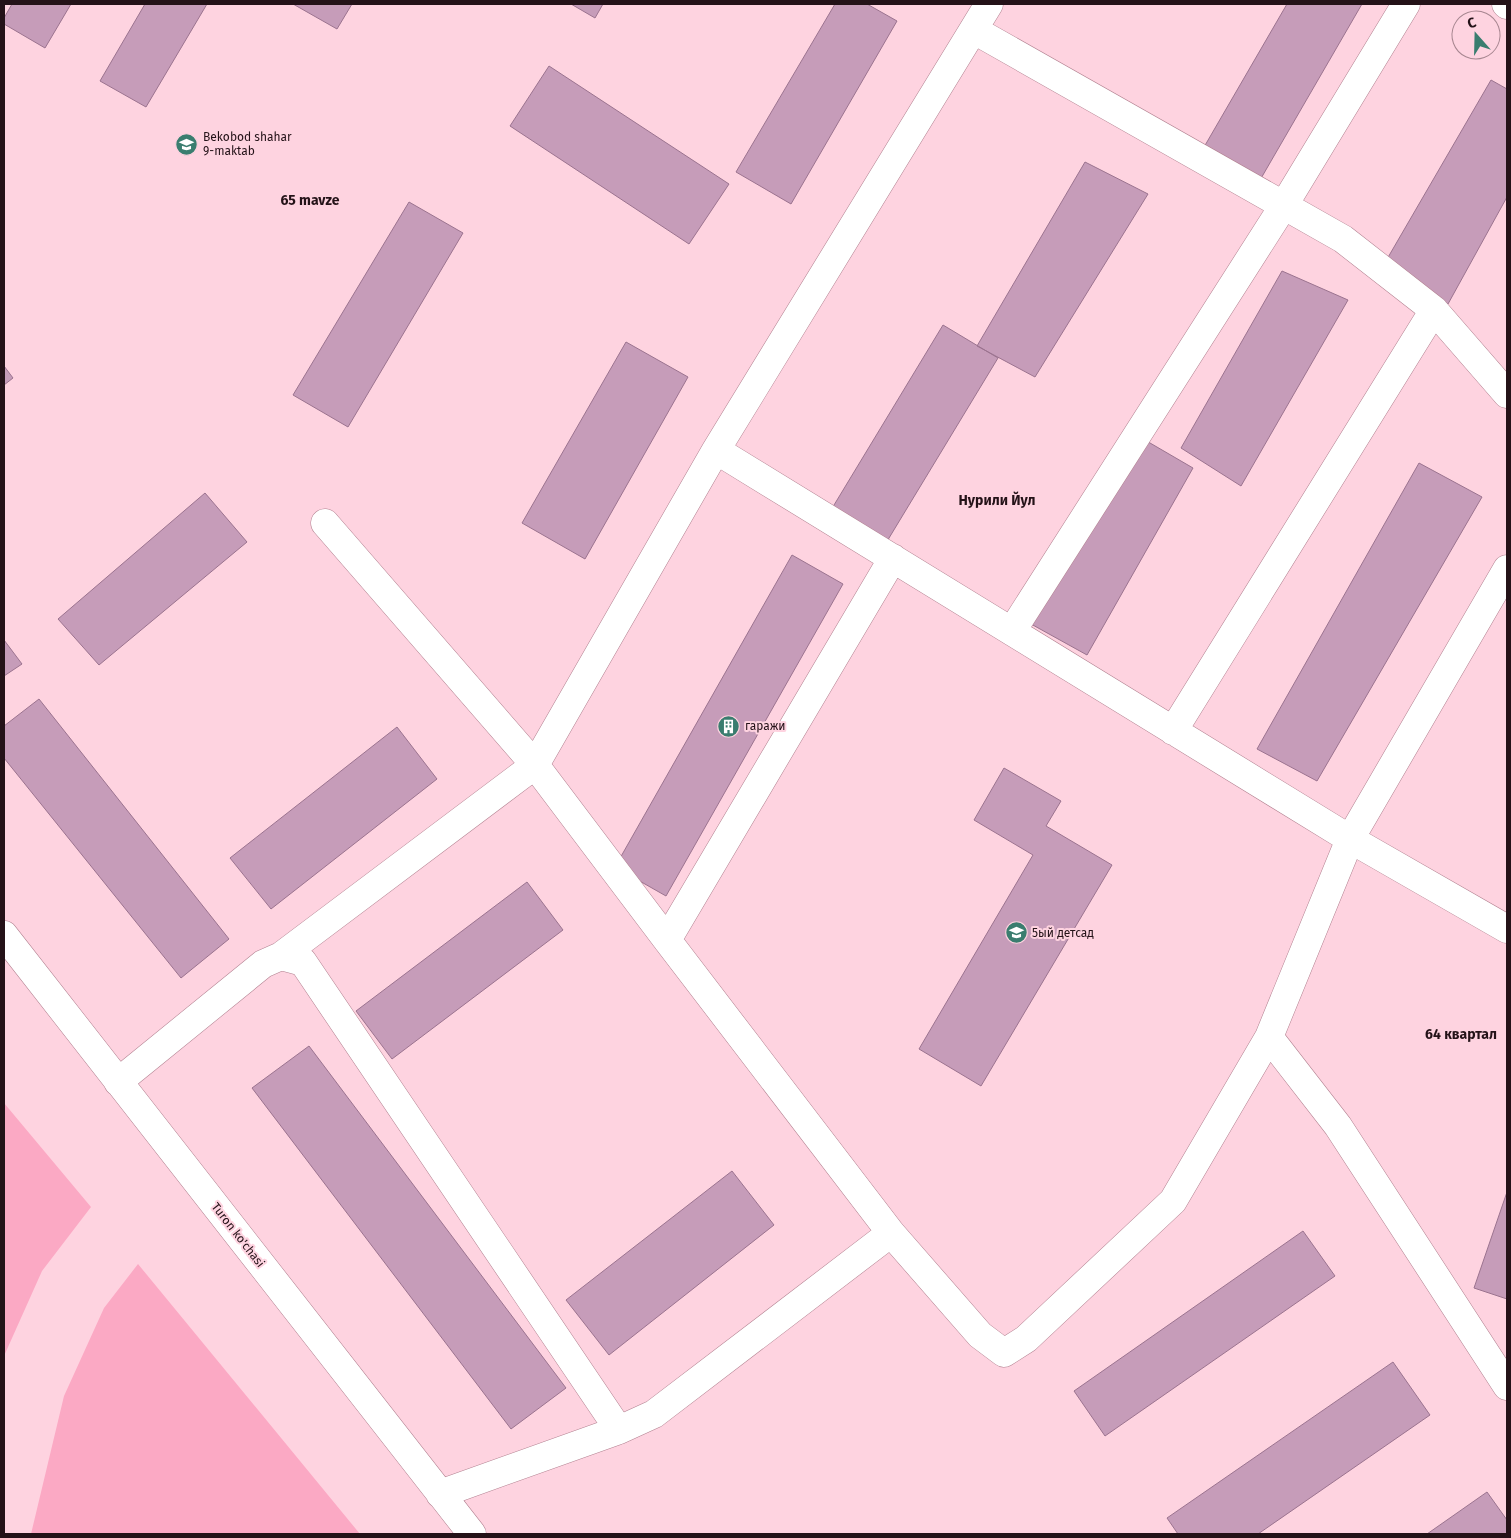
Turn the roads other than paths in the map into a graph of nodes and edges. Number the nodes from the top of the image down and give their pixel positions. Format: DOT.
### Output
graph roads {
  1 [pos="990,4"];
  2 [pos="1406,4"];
  3 [pos="974,30"];
  4 [pos="1284,205"];
  5 [pos="1434,310"];
  6 [pos="1507,394"];
  7 [pos="716,450"];
  8 [pos="325,523"];
  9 [pos="893,558"];
  10 [pos="1507,569"];
  11 [pos="1012,631"];
  12 [pos="1174,731"];
  13 [pos="535,765"];
  14 [pos="1350,839"];
  15 [pos="1507,929"];
  16 [pos="4,935"];
  17 [pos="667,940"];
  18 [pos="281,956"];
  19 [pos="1270,1037"];
  20 [pos="118,1082"];
  21 [pos="891,1233"];
  22 [pos="1507,1386"];
  23 [pos="619,1430"];
  24 [pos="440,1494"];
  25 [pos="472,1534"];
  1 -- 3 [label="street"];
  2 -- 4 [label="street"];
  3 -- 4 [label="street"];
  3 -- 7 [label="street"];
  4 -- 5 [label="street"];
  4 -- 11 [label="street"];
  5 -- 6 [label="street"];
  5 -- 12 [label="street"];
  7 -- 9 [label="street"];
  7 -- 13 [label="street"];
  8 -- 13 [label="street"];
  9 -- 11 [label="street"];
  9 -- 17 [label="street"];
  10 -- 14 [label="street"];
  11 -- 12 [label="street"];
  12 -- 14 [label="street"];
  13 -- 17 [label="street"];
  13 -- 18 [label="street"];
  14 -- 15 [label="street"];
  14 -- 19 [label="street"];
  16 -- 20 [label="street, Turon ko'chasi"];
  17 -- 21 [label="street"];
  18 -- 20 [label="street"];
  18 -- 23 [label="street"];
  19 -- 21 [label="street"];
  19 -- 22 [label="street"];
  20 -- 24 [label="street, Turon ko'chasi"];
  21 -- 23 [label="street"];
  23 -- 24 [label="street"];
  24 -- 25 [label="street, Turon ko'chasi"];
}
